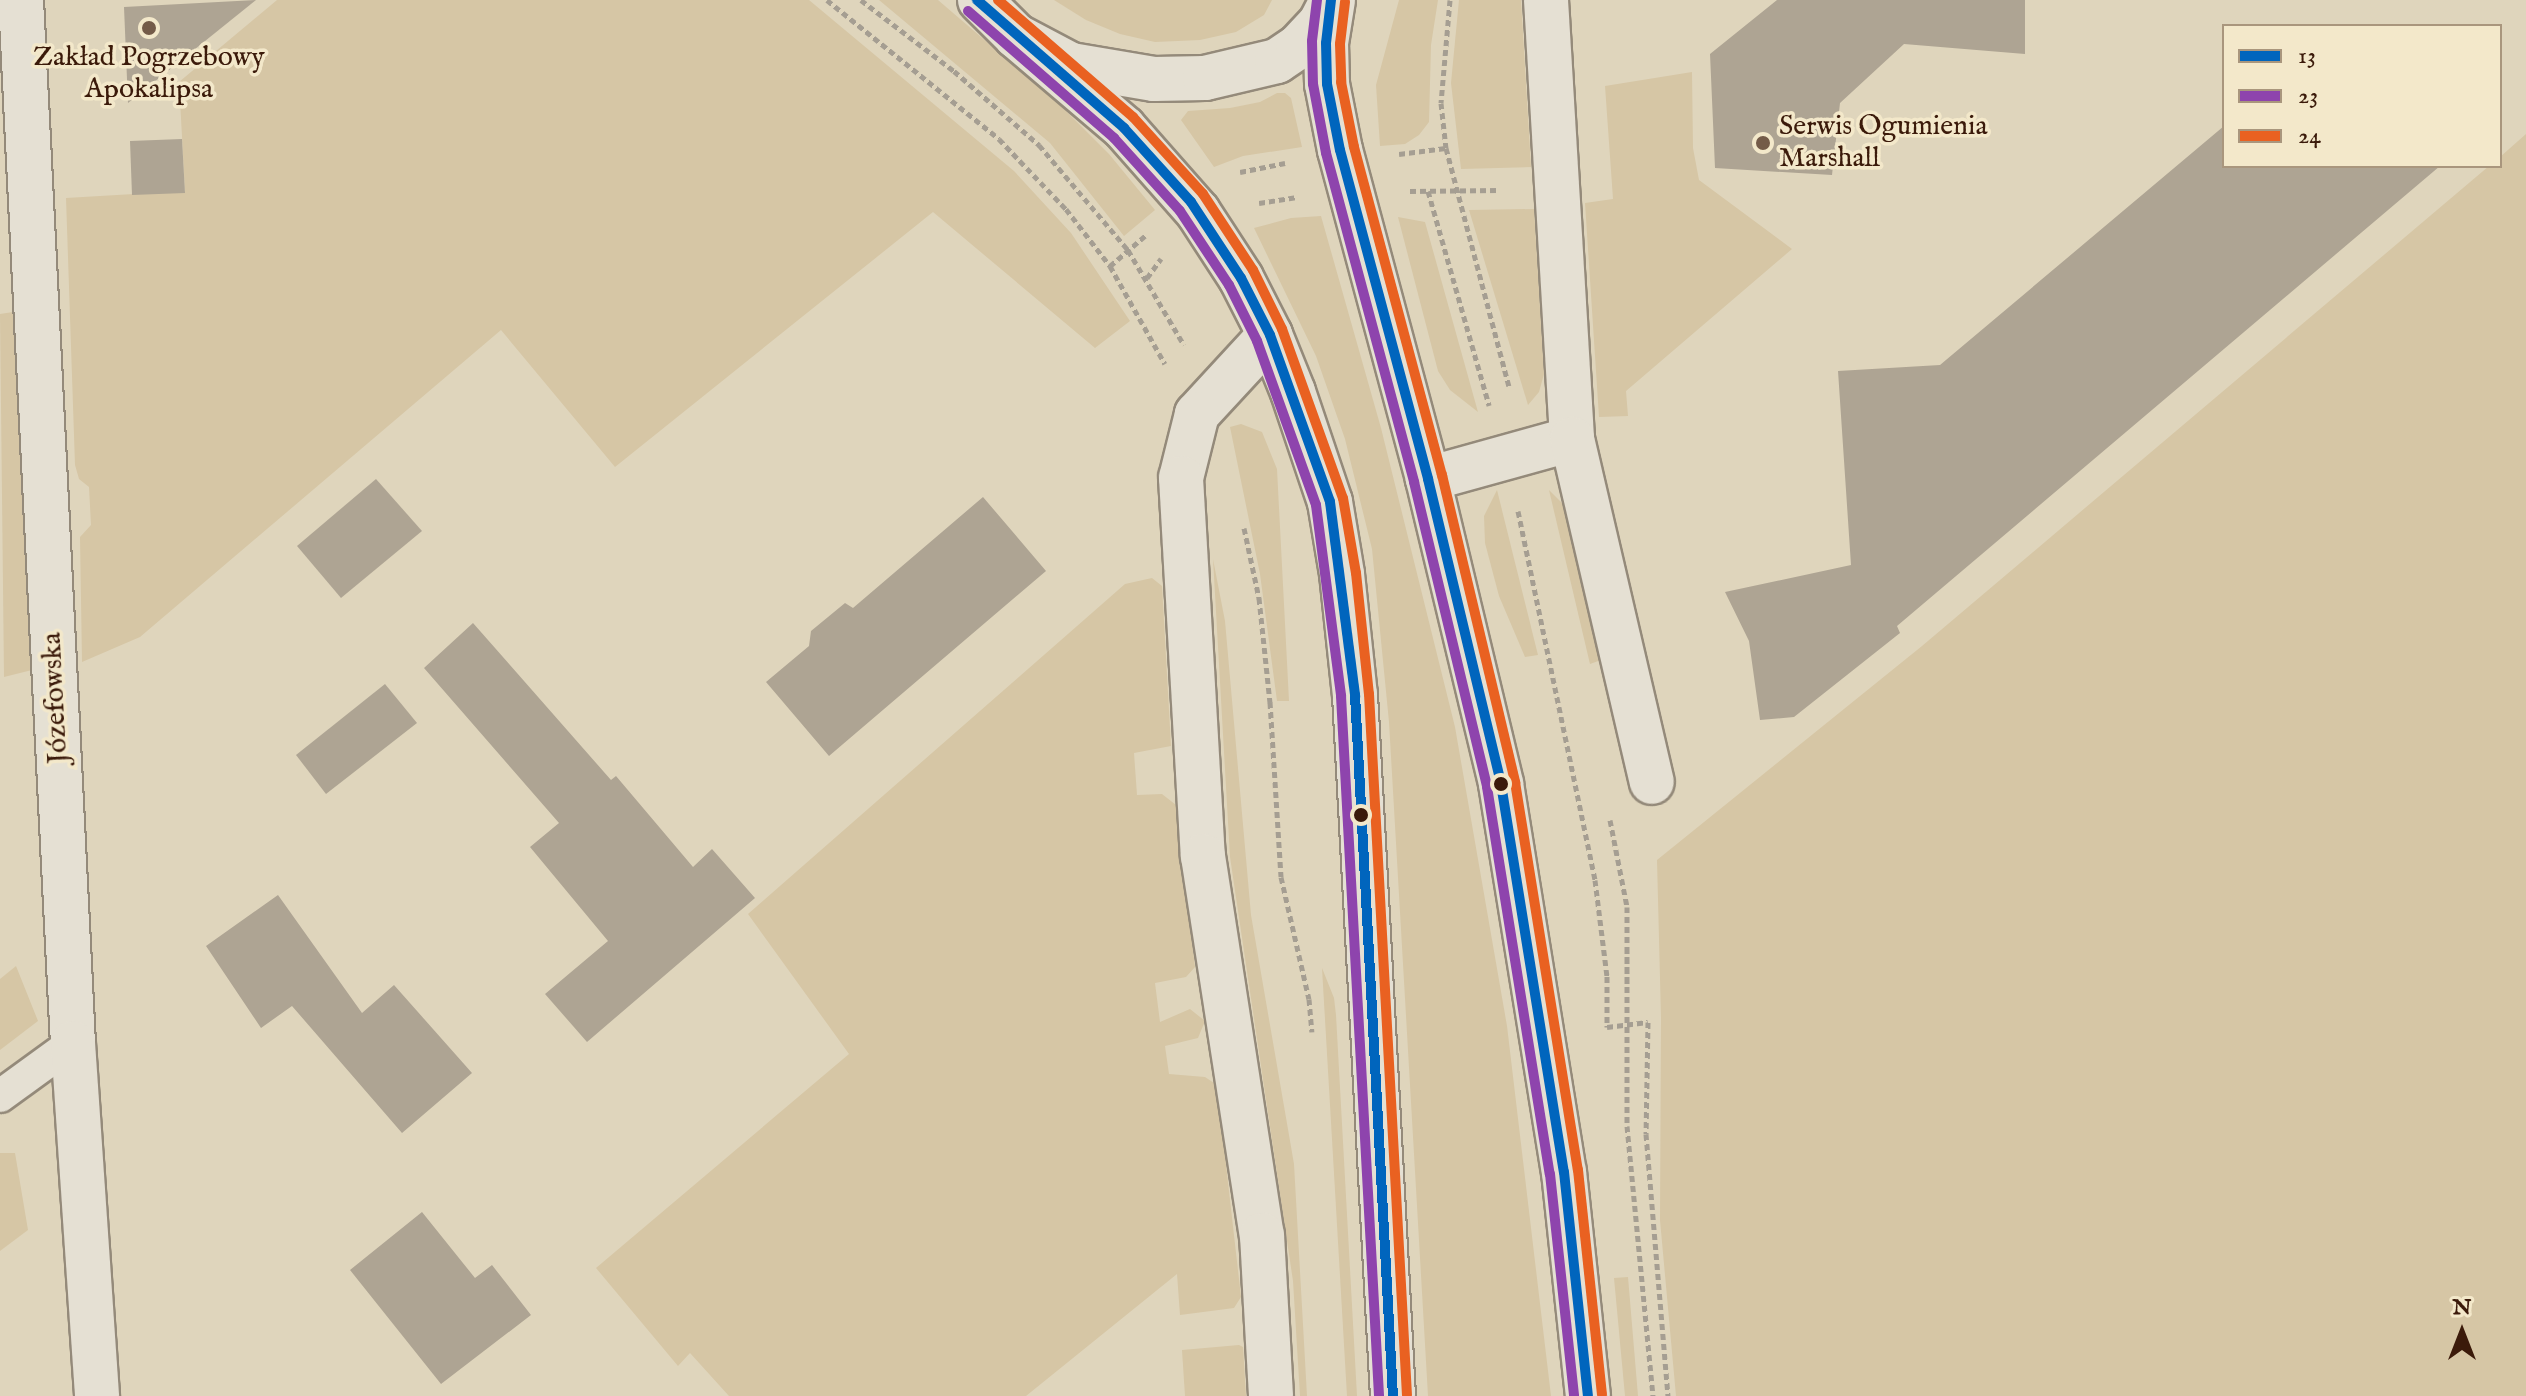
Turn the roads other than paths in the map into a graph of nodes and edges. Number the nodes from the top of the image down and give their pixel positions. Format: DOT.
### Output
graph roads {
  1 [pos="21,0"];
  2 [pos="1546,0"];
  3 [pos="1332,1"];
  4 [pos="980,2"];
  5 [pos="1016,36"];
  6 [pos="1270,335"];
  7 [pos="1572,439"];
  8 [pos="1428,479"];
  9 [pos="1652,782"];
  10 [pos="73,1043"];
  11 [pos="0,1096"];
  12 [pos="97,1396"];
  13 [pos="1271,1396"];
  14 [pos="1393,1396"];
  15 [pos="1588,1396"];
  1 -- 10 [label="street, Józefowska"];
  2 -- 7 [label="street"];
  3 -- 5 [label="street"];
  3 -- 8 [label="street"];
  4 -- 5 [label="street"];
  5 -- 6 [label="street"];
  6 -- 13 [label="street"];
  6 -- 14 [label="street"];
  7 -- 8 [label="street"];
  7 -- 9 [label="street"];
  8 -- 15 [label="street"];
  10 -- 11 [label="lane"];
  10 -- 12 [label="street, Józefowska"];
}
